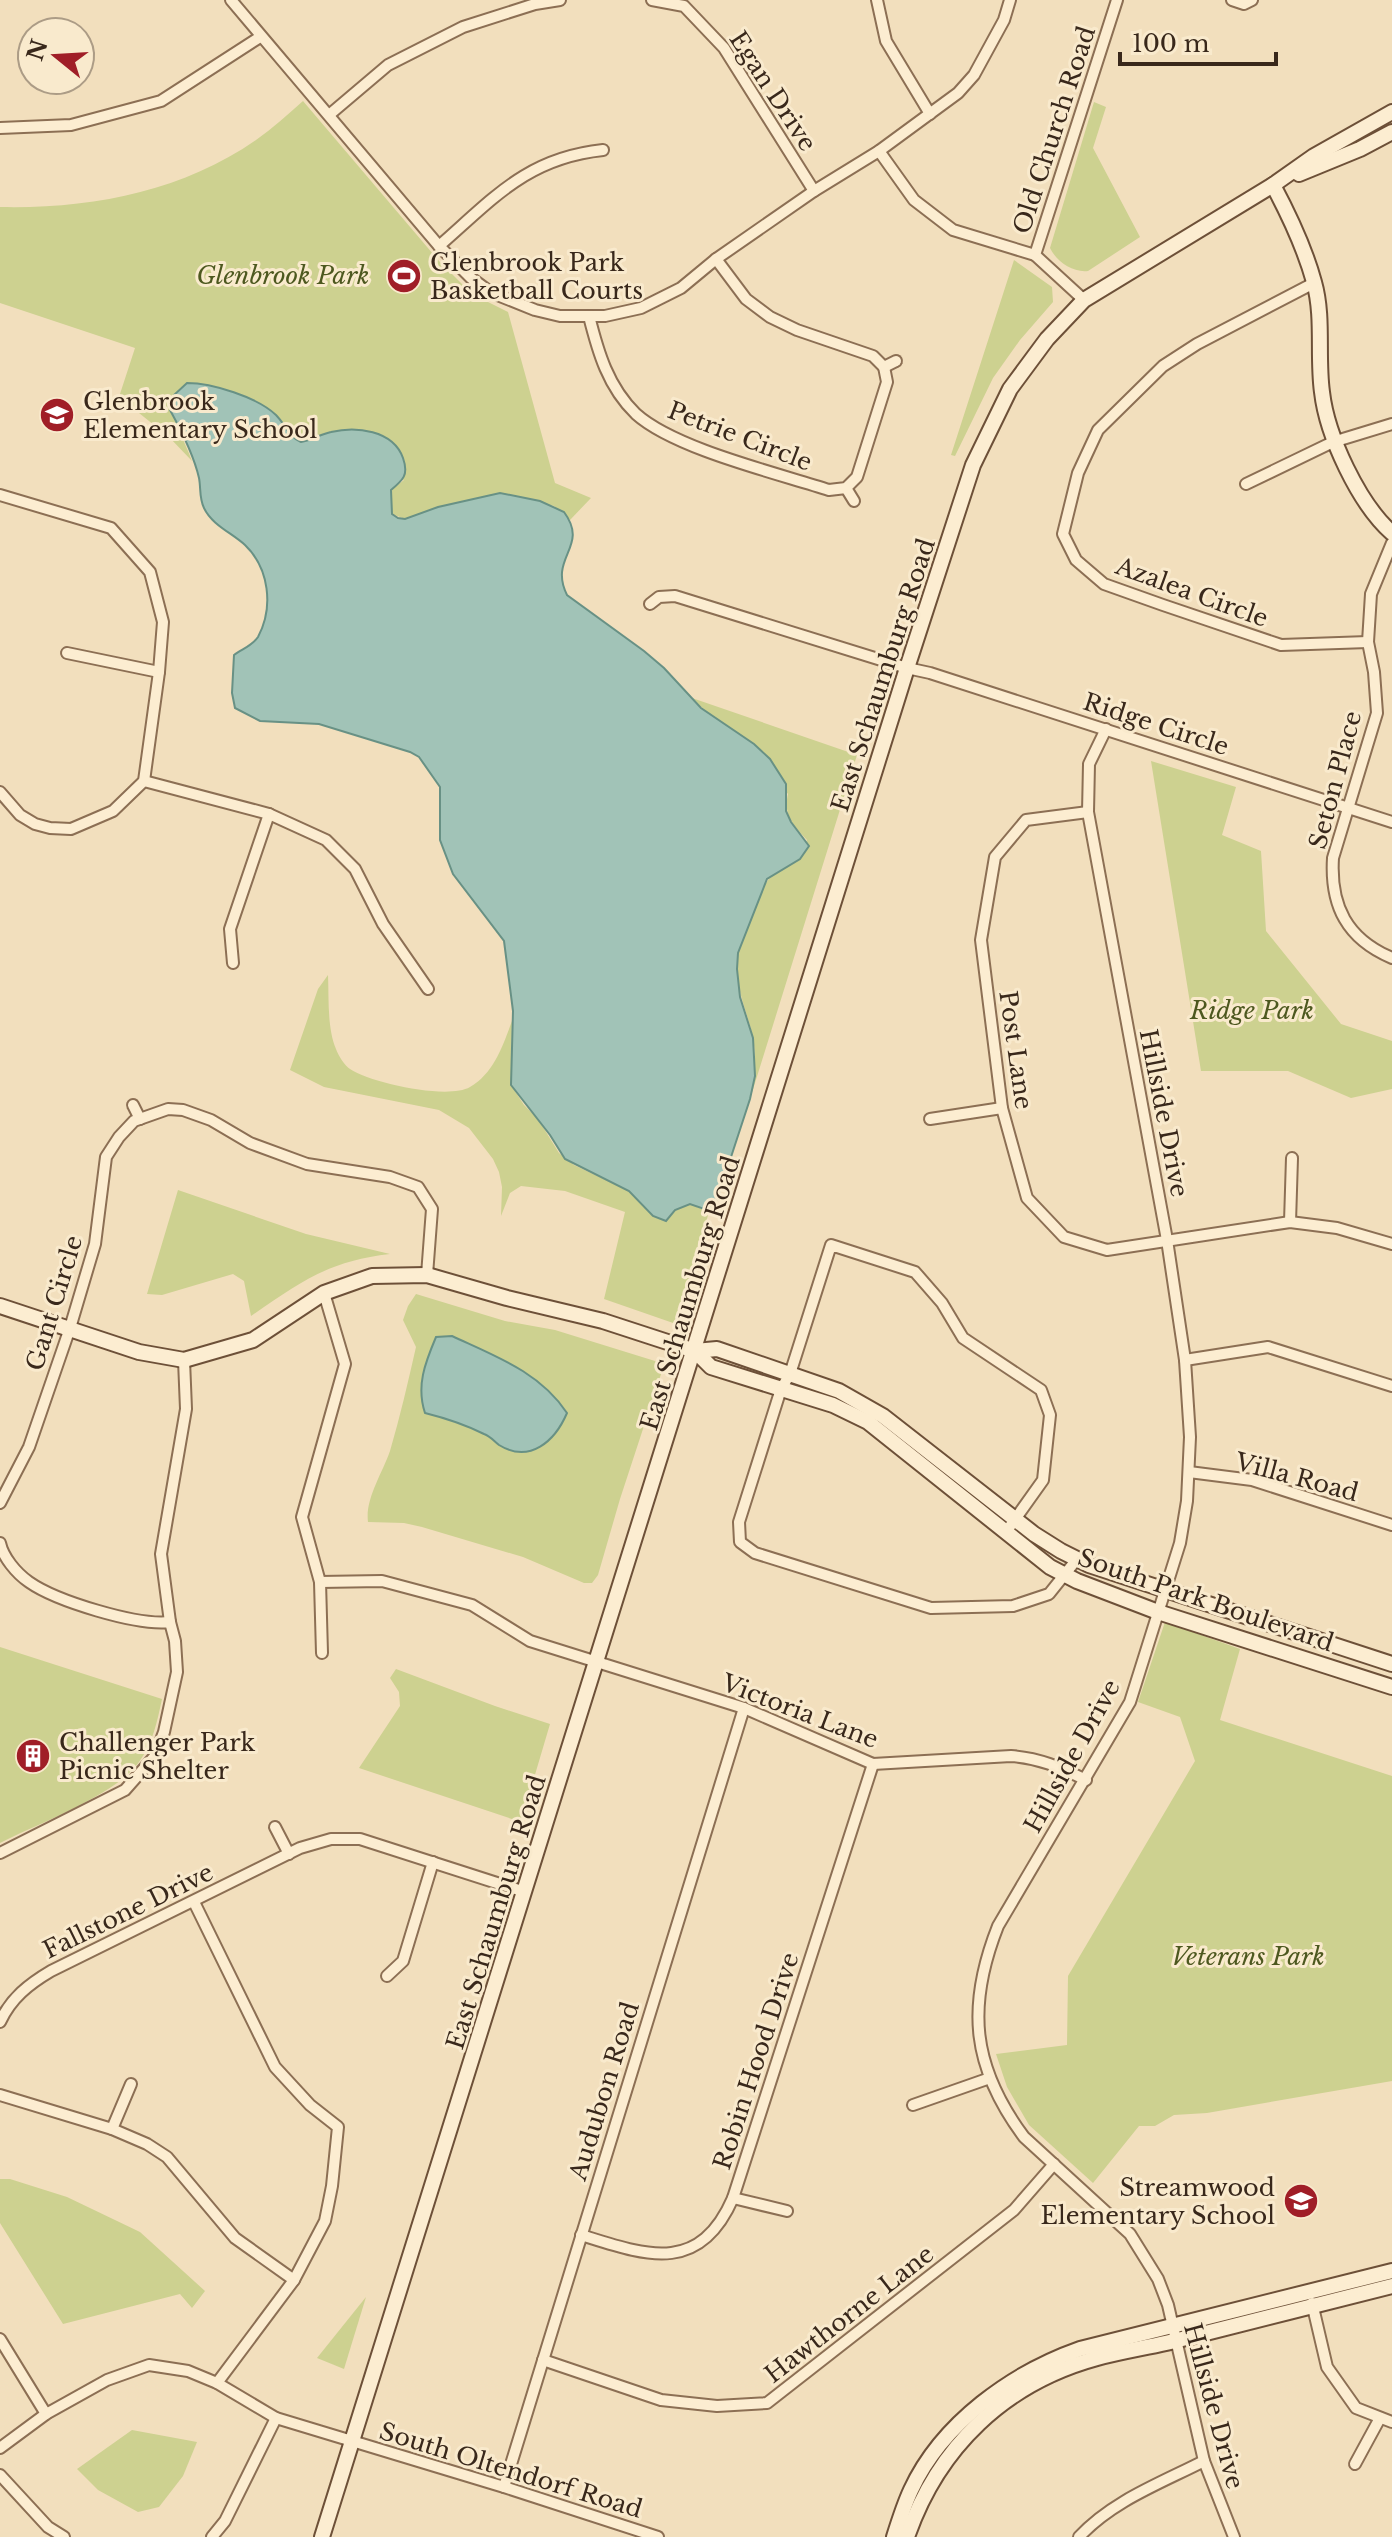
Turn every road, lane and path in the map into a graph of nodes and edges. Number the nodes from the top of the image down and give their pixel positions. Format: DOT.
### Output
graph roads {
  1 [pos="231,0"];
  2 [pos="560,0"];
  3 [pos="652,0"];
  4 [pos="877,0"];
  5 [pos="1010,0"];
  6 [pos="1117,0"];
  7 [pos="1232,0"];
  8 [pos="1252,0"];
  9 [pos="686,3"];
  10 [pos="260,37"];
  11 [pos="1392,112"];
  12 [pos="930,114"];
  13 [pos="329,115"];
  14 [pos="0,128"];
  15 [pos="1392,132"];
  16 [pos="603,150"];
  17 [pos="879,151"];
  18 [pos="1273,185"];
  19 [pos="814,191"];
  20 [pos="439,246"];
  21 [pos="1035,255"];
  22 [pos="716,259"];
  23 [pos="1314,283"];
  24 [pos="1084,300"];
  25 [pos="589,316"];
  26 [pos="896,361"];
  27 [pos="884,367"];
  28 [pos="1392,424"];
  29 [pos="1333,442"];
  30 [pos="1246,484"];
  31 [pos="846,488"];
  32 [pos="0,495"];
  33 [pos="854,501"];
  34 [pos="1392,533"];
  35 [pos="1392,543"];
  36 [pos="650,604"];
  37 [pos="1368,642"];
  38 [pos="67,653"];
  39 [pos="907,668"];
  40 [pos="159,672"];
  41 [pos="1106,729"];
  42 [pos="144,781"];
  43 [pos="0,792"];
  44 [pos="1349,809"];
  45 [pos="1088,812"];
  46 [pos="269,814"];
  47 [pos="1392,822"];
  48 [pos="1392,958"];
  49 [pos="233,963"];
  50 [pos="428,989"];
  51 [pos="133,1105"];
  52 [pos="1002,1108"];
  53 [pos="140,1119"];
  54 [pos="930,1119"];
  55 [pos="1292,1158"];
  56 [pos="1290,1222"];
  57 [pos="1167,1240"];
  58 [pos="1392,1244"];
  59 [pos="427,1275"];
  60 [pos="324,1293"];
  61 [pos="0,1306"];
  62 [pos="70,1328"];
  63 [pos="695,1351"];
  64 [pos="184,1360"];
  65 [pos="1185,1360"];
  66 [pos="790,1374"];
  67 [pos="1392,1386"];
  68 [pos="781,1389"];
  69 [pos="1189,1472"];
  70 [pos="0,1503"];
  71 [pos="1015,1518"];
  72 [pos="1392,1525"];
  73 [pos="1006,1532"];
  74 [pos="0,1543"];
  75 [pos="1077,1559"];
  76 [pos="1065,1576"];
  77 [pos="320,1582"];
  78 [pos="1165,1590"];
  79 [pos="1158,1612"];
  80 [pos="170,1622"];
  81 [pos="322,1653"];
  82 [pos="597,1663"];
  83 [pos="1392,1664"];
  84 [pos="1392,1687"];
  85 [pos="744,1708"];
  86 [pos="873,1764"];
  87 [pos="1086,1780"];
  88 [pos="275,1827"];
  89 [pos="0,1853"];
  90 [pos="289,1854"];
  91 [pos="433,1862"];
  92 [pos="525,1892"];
  93 [pos="194,1902"];
  94 [pos="387,1976"];
  95 [pos="0,2022"];
  96 [pos="990,2078"];
  97 [pos="131,2084"];
  98 [pos="0,2095"];
  99 [pos="913,2105"];
  100 [pos="112,2129"];
  101 [pos="1054,2164"];
  102 [pos="733,2198"];
  103 [pos="787,2211"];
  104 [pos="581,2235"];
  105 [pos="1392,2271"];
  106 [pos="294,2280"];
  107 [pos="1392,2286"];
  108 [pos="1311,2300"];
  109 [pos="1173,2325"];
  110 [pos="0,2339"];
  111 [pos="1176,2341"];
  112 [pos="543,2360"];
  113 [pos="217,2383"];
  114 [pos="46,2414"];
  115 [pos="276,2418"];
  116 [pos="1380,2418"];
  117 [pos="1392,2422"];
  118 [pos="353,2441"];
  119 [pos="0,2448"];
  120 [pos="1204,2461"];
  121 [pos="1355,2464"];
  122 [pos="0,2475"];
  123 [pos="504,2487"];
  124 [pos="64,2537"];
  125 [pos="212,2537"];
  126 [pos="322,2537"];
  127 [pos="658,2537"];
  128 [pos="894,2537"];
  129 [pos="907,2537"];
  130 [pos="1079,2537"];
  131 [pos="1234,2537"];
  1 -- 10 [label="street"];
  2 -- 13 [label="street"];
  3 -- 9 [label="street, Egan Drive"];
  4 -- 12 [label="street"];
  5 -- 12 [label="street"];
  6 -- 21 [label="street, Old Church Road"];
  7 -- 8 [label="street"];
  9 -- 19 [label="street, Egan Drive"];
  10 -- 13 [label="street"];
  10 -- 14 [label="street"];
  11 -- 18 [label="street"];
  12 -- 17 [label="street"];
  13 -- 20 [label="street"];
  15 -- 18 [label="street"];
  16 -- 20 [label="street"];
  17 -- 19 [label="street"];
  17 -- 21 [label="street"];
  18 -- 23 [label="street"];
  18 -- 24 [label="street, East Schaumburg Road"];
  19 -- 22 [label="street"];
  20 -- 25 [label="street"];
  21 -- 24 [label="street, Old Church Road"];
  22 -- 25 [label="street"];
  22 -- 27 [label="street"];
  23 -- 29 [label="street"];
  23 -- 37 [label="street, Azalea Circle"];
  24 -- 39 [label="street, East Schaumburg Road"];
  25 -- 31 [label="street, Petrie Circle"];
  26 -- 27 [label="street"];
  27 -- 31 [label="street"];
  28 -- 29 [label="street"];
  29 -- 30 [label="street"];
  29 -- 34 [label="street"];
  31 -- 33 [label="street"];
  32 -- 40 [label="street"];
  35 -- 37 [label="street, Seton Place"];
  36 -- 39 [label="street, Ridge Circle"];
  37 -- 44 [label="street, Seton Place"];
  38 -- 40 [label="street"];
  39 -- 41 [label="street, Ridge Circle"];
  39 -- 63 [label="street, East Schaumburg Road"];
  40 -- 42 [label="street"];
  41 -- 44 [label="street, Ridge Circle"];
  41 -- 45 [label="street, Hillside Drive"];
  42 -- 43 [label="street"];
  42 -- 46 [label="street"];
  44 -- 47 [label="street, Ridge Circle"];
  44 -- 48 [label="street, Seton Place"];
  45 -- 52 [label="street, Post Lane"];
  45 -- 57 [label="street, Hillside Drive"];
  46 -- 49 [label="street"];
  46 -- 50 [label="street"];
  51 -- 53 [label="street"];
  52 -- 54 [label="street"];
  52 -- 57 [label="street, Post Lane"];
  53 -- 59 [label="street"];
  53 -- 62 [label="street, Gant Circle"];
  55 -- 56 [label="street"];
  56 -- 57 [label="street, Post Lane"];
  56 -- 58 [label="street, Post Lane"];
  57 -- 65 [label="street, Hillside Drive"];
  59 -- 60 [label="street"];
  59 -- 63 [label="street"];
  60 -- 64 [label="street"];
  60 -- 77 [label="street"];
  61 -- 62 [label="street"];
  62 -- 64 [label="street"];
  62 -- 70 [label="street, Gant Circle"];
  63 -- 66 [label="street, South Park Boulevard"];
  63 -- 68 [label="street, South Park Boulevard"];
  63 -- 82 [label="street, East Schaumburg Road"];
  64 -- 80 [label="street"];
  65 -- 67 [label="street"];
  65 -- 69 [label="street, Hillside Drive"];
  66 -- 68 [label="street"];
  66 -- 71 [label="street, South Park Boulevard"];
  66 -- 71 [label="street"];
  68 -- 73 [label="street, South Park Boulevard"];
  68 -- 76 [label="street"];
  69 -- 72 [label="street, Villa Road"];
  69 -- 78 [label="street, Hillside Drive"];
  71 -- 73 [label="street"];
  71 -- 75 [label="street, South Park Boulevard"];
  73 -- 76 [label="street, South Park Boulevard"];
  74 -- 80 [label="street"];
  75 -- 76 [label="street"];
  75 -- 78 [label="street, South Park Boulevard"];
  76 -- 79 [label="street, South Park Boulevard"];
  77 -- 81 [label="street"];
  77 -- 82 [label="street, Victoria Lane"];
  78 -- 79 [label="street, Hillside Drive"];
  78 -- 83 [label="street, South Park Boulevard"];
  79 -- 84 [label="street, South Park Boulevard"];
  79 -- 87 [label="street, Hillside Drive"];
  80 -- 89 [label="street"];
  82 -- 85 [label="street, Victoria Lane"];
  82 -- 92 [label="street, East Schaumburg Road"];
  85 -- 86 [label="street, Victoria Lane"];
  85 -- 104 [label="street, Audubon Road"];
  86 -- 87 [label="street, Victoria Lane"];
  86 -- 102 [label="street, Robin Hood Drive"];
  87 -- 96 [label="street, Hillside Drive"];
  88 -- 90 [label="street"];
  90 -- 91 [label="street, Fallstone Drive"];
  90 -- 93 [label="street, Fallstone Drive"];
  91 -- 92 [label="street, Fallstone Drive"];
  91 -- 94 [label="street"];
  92 -- 118 [label="street, East Schaumburg Road"];
  93 -- 95 [label="street, Fallstone Drive"];
  93 -- 106 [label="street"];
  96 -- 99 [label="street"];
  96 -- 101 [label="street, Hillside Drive"];
  97 -- 100 [label="street"];
  98 -- 100 [label="street"];
  100 -- 106 [label="street"];
  101 -- 109 [label="street, Hillside Drive"];
  101 -- 112 [label="street, Hawthorne Lane"];
  102 -- 103 [label="street"];
  102 -- 104 [label="street, Robin Hood Drive"];
  104 -- 112 [label="street, Audubon Road"];
  105 -- 108 [label="street"];
  106 -- 113 [label="street"];
  107 -- 108 [label="street"];
  108 -- 109 [label="street"];
  108 -- 111 [label="street"];
  108 -- 116 [label="street"];
  109 -- 111 [label="street, Hillside Drive"];
  109 -- 128 [label="street"];
  110 -- 114 [label="street"];
  111 -- 120 [label="street, Hillside Drive"];
  111 -- 129 [label="street"];
  112 -- 123 [label="street, Audubon Road"];
  113 -- 114 [label="street, South Oltendorf Road"];
  113 -- 115 [label="street, South Oltendorf Road"];
  114 -- 119 [label="street, South Oltendorf Road"];
  115 -- 118 [label="street, South Oltendorf Road"];
  115 -- 125 [label="street"];
  116 -- 117 [label="street"];
  116 -- 121 [label="street"];
  118 -- 123 [label="street, South Oltendorf Road"];
  118 -- 126 [label="street, East Schaumburg Road"];
  120 -- 130 [label="street"];
  120 -- 131 [label="street, Hillside Drive"];
  122 -- 124 [label="street"];
  123 -- 127 [label="street, South Oltendorf Road"];
}
